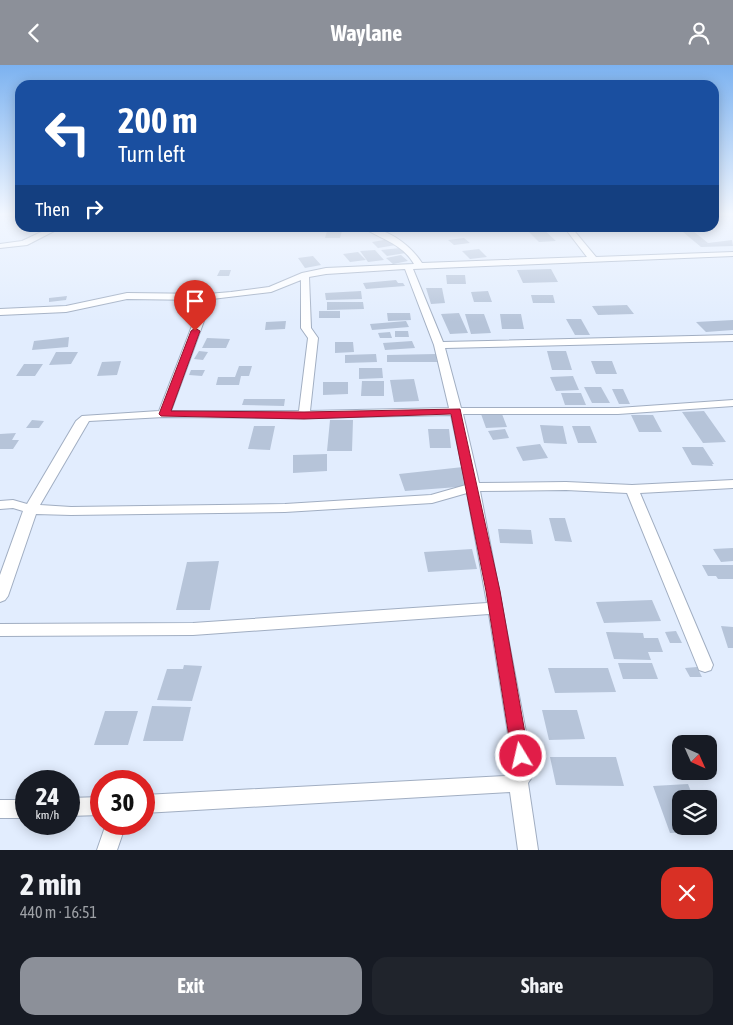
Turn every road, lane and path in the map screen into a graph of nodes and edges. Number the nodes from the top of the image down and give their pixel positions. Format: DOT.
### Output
graph roads {
  1 [pos="407,250"];
  2 [pos="585,250"];
  3 [pos="733,254"];
  4 [pos="593,259"];
  5 [pos="414,266"];
  6 [pos="305,275"];
  7 [pos="208,297"];
  8 [pos="0,312"];
  9 [pos="733,338"];
  10 [pos="439,345"];
  11 [pos="733,403"];
  12 [pos="456,411"];
  13 [pos="164,414"];
  14 [pos="304,415"];
  15 [pos="733,484"];
  16 [pos="473,487"];
  17 [pos="632,489"];
  18 [pos="0,505"];
  19 [pos="31,509"];
  20 [pos="0,596"];
  21 [pos="496,608"];
  22 [pos="0,630"];
  23 [pos="705,665"];
  24 [pos="518,781"];
  25 [pos="155,803"];
  26 [pos="0,809"];
  27 [pos="15,809"];
  28 [pos="112,835"];
  29 [pos="106,850"];
  30 [pos="528,850"];
  1 -- 5 [label="street"];
  2 -- 4 [label="street"];
  3 -- 4 [label="street"];
  4 -- 5 [label="street"];
  5 -- 6 [label="street"];
  5 -- 10 [label="street"];
  6 -- 7 [label="street"];
  6 -- 14 [label="street"];
  7 -- 8 [label="street"];
  7 -- 13 [label="street"];
  9 -- 10 [label="street"];
  10 -- 12 [label="street"];
  11 -- 12 [label="street"];
  12 -- 14 [label="street"];
  12 -- 16 [label="street"];
  13 -- 14 [label="street"];
  13 -- 19 [label="street"];
  15 -- 17 [label="street"];
  16 -- 17 [label="street"];
  16 -- 19 [label="street"];
  16 -- 21 [label="street"];
  17 -- 23 [label="street"];
  18 -- 19 [label="street"];
  19 -- 20 [label="street"];
  21 -- 22 [label="street"];
  21 -- 24 [label="street"];
  24 -- 25 [label="street"];
  24 -- 30 [label="street"];
  26 -- 27 [label="street"];
  28 -- 29 [label="street"];
}
